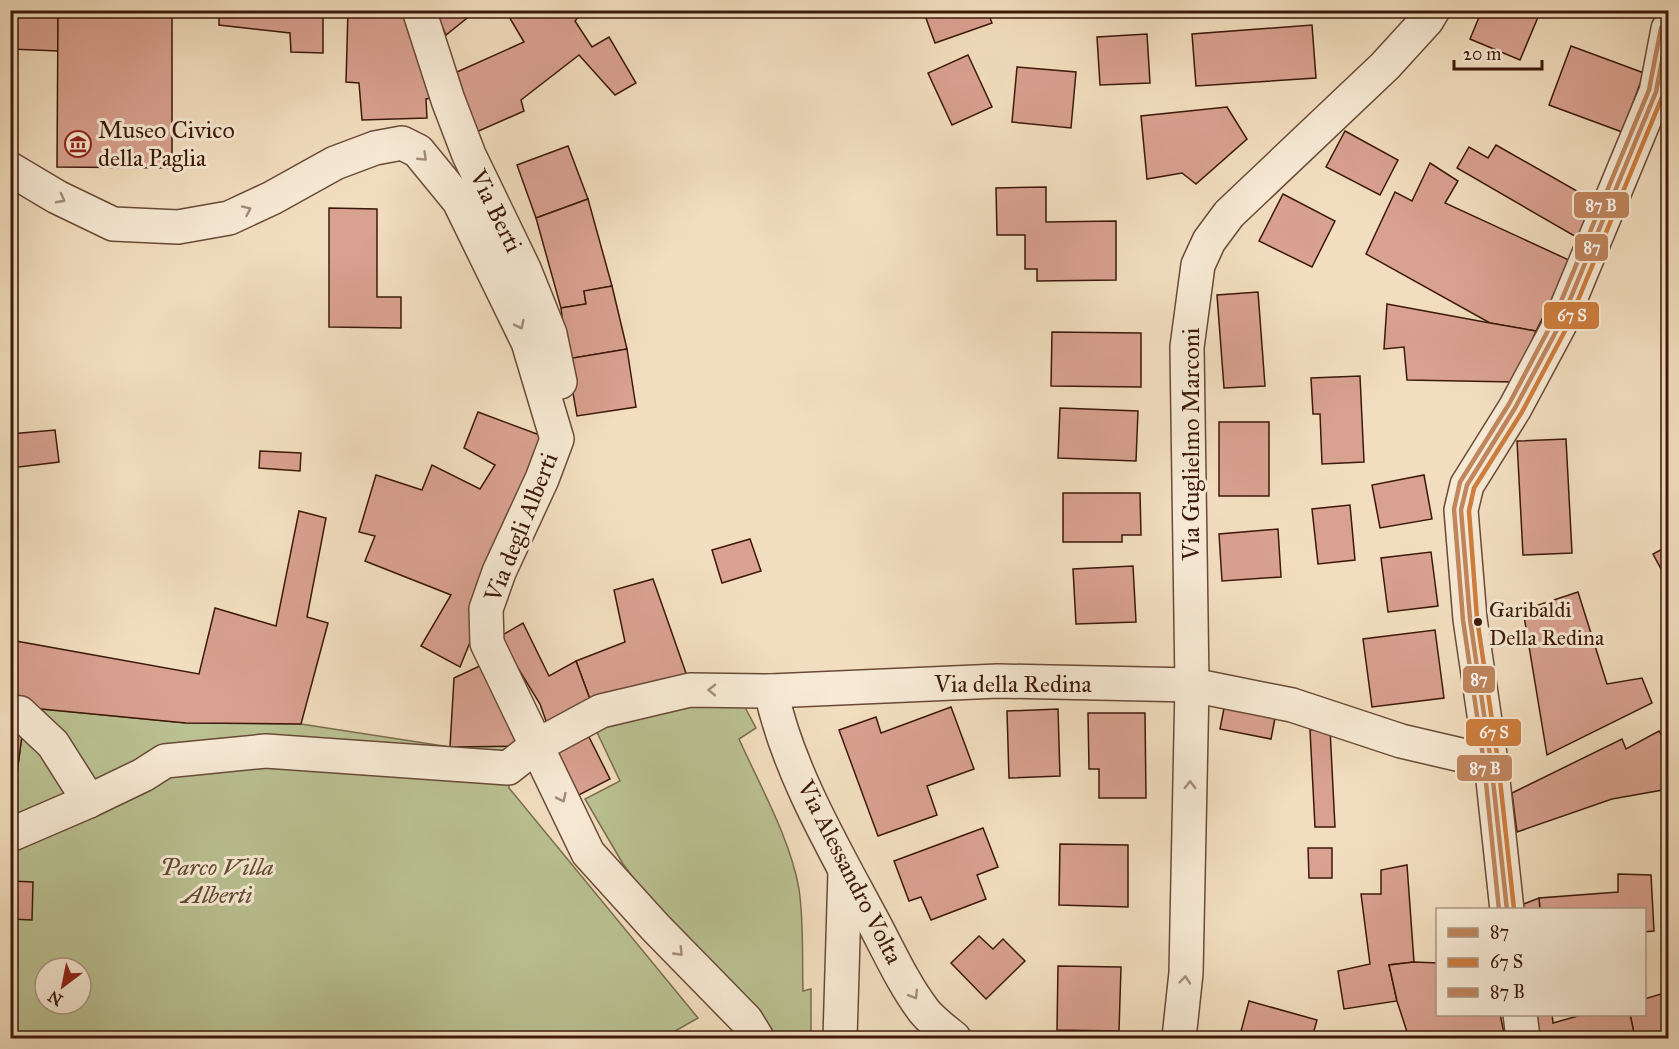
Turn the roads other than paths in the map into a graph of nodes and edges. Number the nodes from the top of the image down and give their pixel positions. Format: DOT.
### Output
graph roads {
  1 [pos="419,10"];
  2 [pos="1433,10"];
  3 [pos="1668,29"];
  4 [pos="10,169"];
  5 [pos="548,409"];
  6 [pos="1192,685"];
  7 [pos="771,691"];
  8 [pos="15,713"];
  9 [pos="536,746"];
  10 [pos="1491,762"];
  11 [pos="89,801"];
  12 [pos="10,835"];
  13 [pos="845,870"];
  14 [pos="1507,908"];
  15 [pos="1520,1016"];
  16 [pos="757,1038"];
  17 [pos="840,1038"];
  18 [pos="954,1038"];
  19 [pos="1179,1038"];
  20 [pos="1523,1038"];
  1 -- 5 [label="street, Via Berti"];
  2 -- 6 [label="street, Via Guglielmo Marconi"];
  3 -- 10 [label="street"];
  4 -- 5 [label="street, Via degli Alberti, one-way"];
  5 -- 9 [label="street, Via degli Alberti"];
  6 -- 7 [label="street, Via della Redina"];
  6 -- 10 [label="street, Via della Redina"];
  19 -- 6 [label="street, one-way"];
  7 -- 9 [label="street, Via della Redina, one-way"];
  7 -- 13 [label="street, Via Alessandro Volta"];
  8 -- 11 [label="street"];
  9 -- 11 [label="street, Via della Redina"];
  9 -- 16 [label="street, Via degli Alberti, one-way"];
  10 -- 14 [label="street"];
  11 -- 12 [label="street, Via della Redina"];
  13 -- 17 [label="street"];
  13 -- 18 [label="street, Via Alessandro Volta, one-way"];
  15 -- 20 [label="street"];
}
